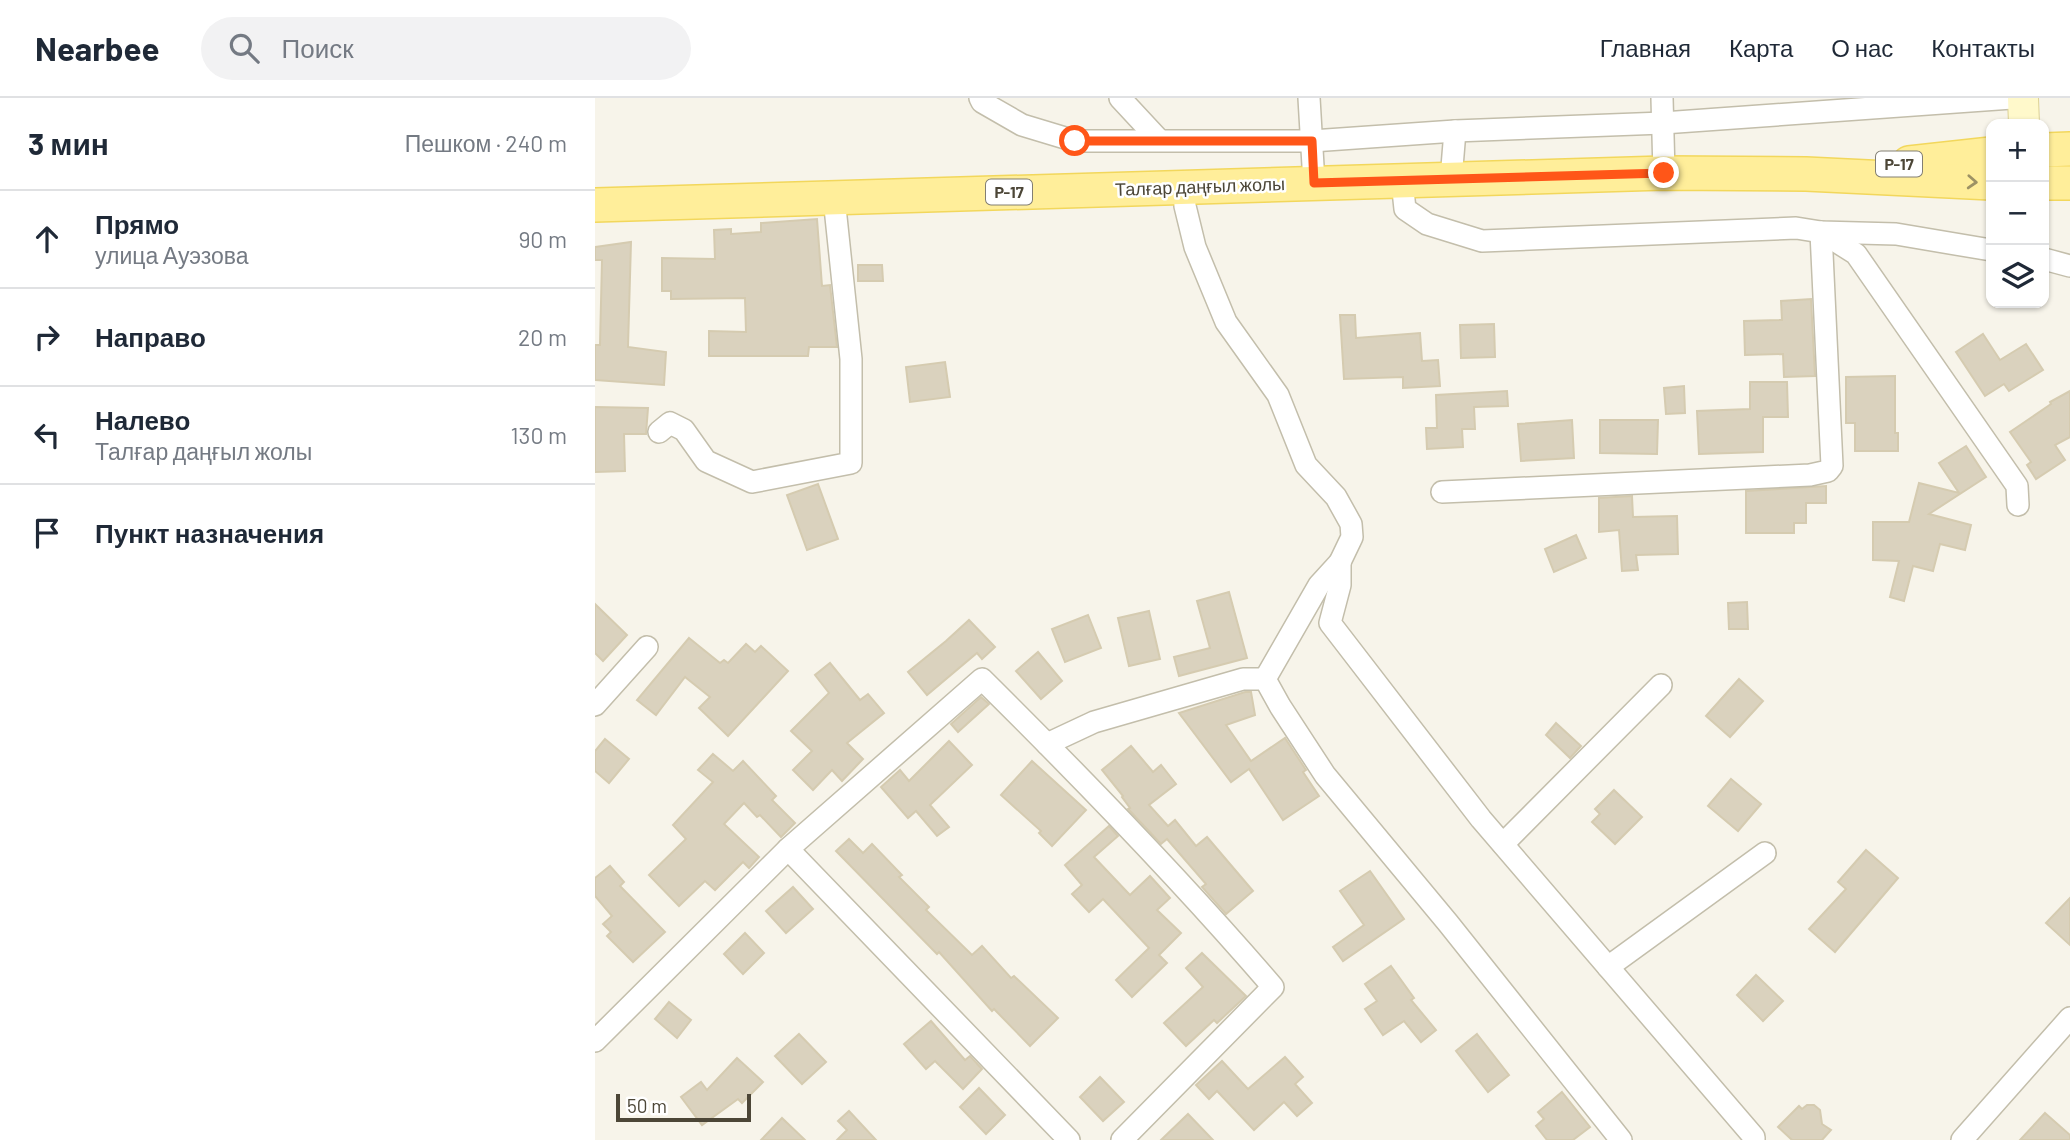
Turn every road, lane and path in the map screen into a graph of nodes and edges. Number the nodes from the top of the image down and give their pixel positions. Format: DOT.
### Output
graph roads {
  1 [pos="980,98"];
  2 [pos="1120,98"];
  3 [pos="1310,98"];
  4 [pos="1662,98"];
  5 [pos="2012,98"];
  6 [pos="2023,98"];
  7 [pos="2024,119"];
  8 [pos="1663,123"];
  9 [pos="1455,131"];
  10 [pos="1159,140"];
  11 [pos="1312,141"];
  12 [pos="2070,149"];
  13 [pos="2049,150"];
  14 [pos="1986,155"];
  15 [pos="1664,173"];
  16 [pos="1806,174"];
  17 [pos="1451,178"];
  18 [pos="1402,181"];
  19 [pos="1314,183"];
  20 [pos="1986,183"];
  21 [pos="2049,183"];
  22 [pos="2070,183"];
  23 [pos="1184,187"];
  24 [pos="834,198"];
  25 [pos="595,205"];
  26 [pos="1821,232"];
  27 [pos="1986,249"];
  28 [pos="2049,260"];
  29 [pos="2070,266"];
  30 [pos="659,432"];
  31 [pos="1442,492"];
  32 [pos="2018,505"];
  33 [pos="1340,562"];
  34 [pos="647,647"];
  35 [pos="1265,678"];
  36 [pos="1661,685"];
  37 [pos="595,705"];
  38 [pos="1047,744"];
  39 [pos="1503,844"];
  40 [pos="788,849"];
  41 [pos="1765,853"];
  42 [pos="1608,967"];
  43 [pos="2070,1018"];
  44 [pos="595,1041"];
  45 [pos="1069,1140"];
  46 [pos="1122,1140"];
  47 [pos="1621,1140"];
  48 [pos="1754,1140"];
  49 [pos="1962,1140"];
  1 -- 10 [label="street"];
  2 -- 10 [label="street"];
  3 -- 11 [label="street"];
  4 -- 8 [label="street"];
  5 -- 8 [label="street"];
  6 -- 7 [label="street"];
  8 -- 9 [label="street"];
  8 -- 15 [label="street"];
  9 -- 11 [label="street"];
  9 -- 17 [label="street"];
  10 -- 11 [label="street"];
  11 -- 19 [label="street"];
  12 -- 13 [label="main road"];
  14 -- 16 [label="main road, Талғар даңғыл жолы / P-17"];
  15 -- 16 [label="main road, Талғар даңғыл жолы / P-17"];
  15 -- 17 [label="main road, Талғар даңғыл жолы / P-17"];
  16 -- 20 [label="main road, Талғар даңғыл жолы / P-17, one-way"];
  17 -- 18 [label="main road, Талғар даңғыл жолы / P-17"];
  18 -- 19 [label="main road, Талғар даңғыл жолы / P-17"];
  18 -- 26 [label="street"];
  19 -- 23 [label="main road, Талғар даңғыл жолы / P-17"];
  21 -- 22 [label="main road"];
  23 -- 24 [label="main road, Талғар даңғыл жолы / P-17"];
  23 -- 33 [label="street"];
  24 -- 25 [label="main road, Талғар даңғыл жолы / P-17"];
  24 -- 30 [label="street"];
  26 -- 27 [label="street"];
  26 -- 31 [label="street"];
  26 -- 32 [label="street"];
  28 -- 29 [label="street"];
  33 -- 35 [label="street"];
  33 -- 39 [label="street"];
  34 -- 37 [label="street"];
  35 -- 38 [label="street"];
  35 -- 47 [label="street"];
  36 -- 39 [label="street"];
  38 -- 40 [label="street"];
  38 -- 46 [label="street"];
  39 -- 42 [label="street"];
  40 -- 44 [label="street"];
  40 -- 45 [label="street"];
  41 -- 42 [label="street"];
  42 -- 48 [label="street"];
  43 -- 49 [label="street"];
}
